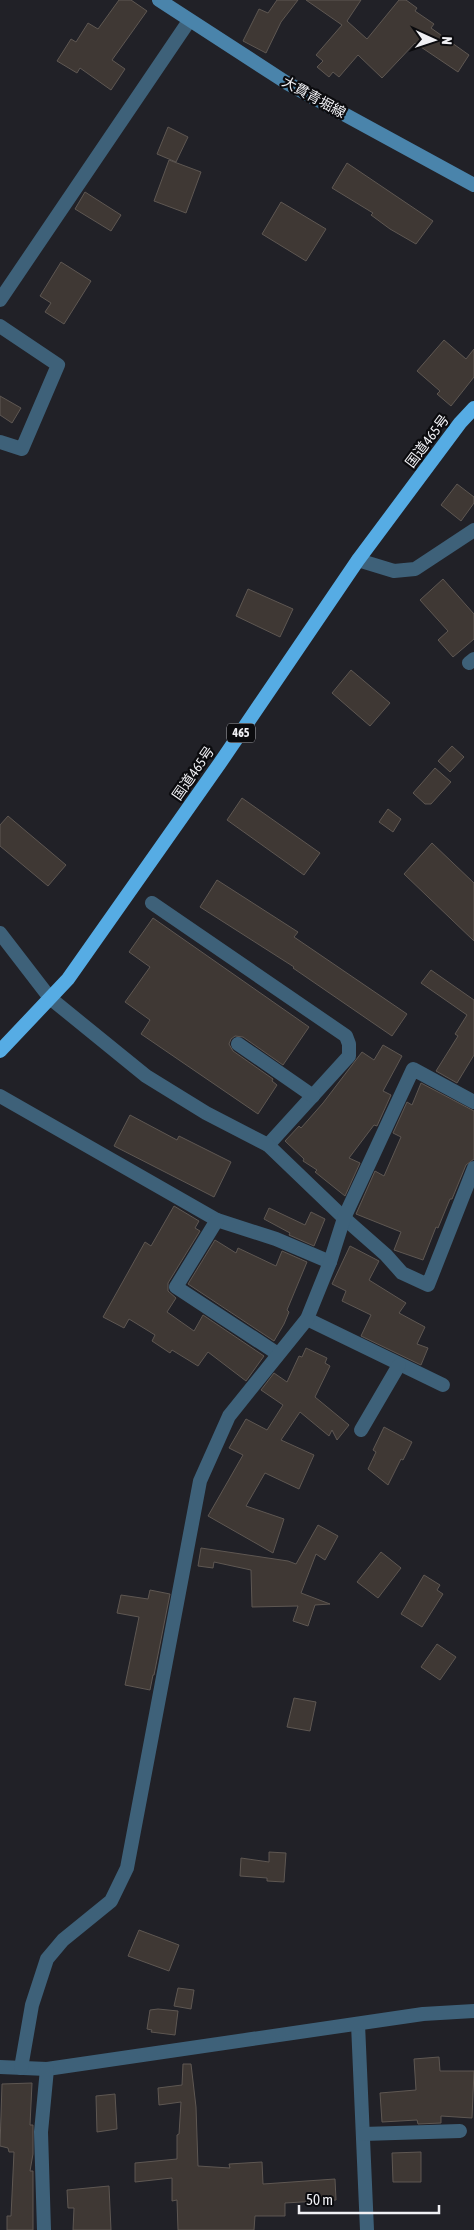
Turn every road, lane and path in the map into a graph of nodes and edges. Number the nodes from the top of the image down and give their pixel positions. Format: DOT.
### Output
graph roads {
  1 [pos="159,0"];
  2 [pos="189,20"];
  3 [pos="474,185"];
  4 [pos="0,300"];
  5 [pos="0,326"];
  6 [pos="474,408"];
  7 [pos="0,442"];
  8 [pos="474,530"];
  9 [pos="358,560"];
  10 [pos="152,903"];
  11 [pos="0,933"];
  12 [pos="50,998"];
  13 [pos="238,1044"];
  14 [pos="0,1052"];
  15 [pos="0,1096"];
  16 [pos="313,1096"];
  17 [pos="473,1099"];
  18 [pos="268,1145"];
  19 [pos="474,1168"];
  20 [pos="344,1218"];
  21 [pos="217,1220"];
  22 [pos="330,1262"];
  23 [pos="307,1319"];
  24 [pos="278,1354"];
  25 [pos="399,1365"];
  26 [pos="443,1385"];
  27 [pos="361,1430"];
  28 [pos="474,2011"];
  29 [pos="358,2024"];
  30 [pos="0,2067"];
  31 [pos="21,2068"];
  32 [pos="47,2068"];
  33 [pos="460,2131"];
  34 [pos="363,2134"];
  35 [pos="44,2230"];
  36 [pos="367,2230"];
  1 -- 2 [label="main road, 大貫青堀線"];
  2 -- 3 [label="main road, 大貫青堀線"];
  2 -- 4 [label="street"];
  5 -- 7 [label="street"];
  6 -- 9 [label="highway, 国道465号 / 465"];
  8 -- 9 [label="street"];
  9 -- 12 [label="highway, 国道465号 / 465"];
  10 -- 16 [label="street"];
  11 -- 12 [label="street"];
  12 -- 14 [label="highway, 国道465号 / 465"];
  12 -- 18 [label="street"];
  13 -- 16 [label="street"];
  15 -- 21 [label="street"];
  16 -- 18 [label="street"];
  17 -- 20 [label="street"];
  18 -- 20 [label="street"];
  19 -- 20 [label="street"];
  20 -- 22 [label="street"];
  21 -- 22 [label="street"];
  21 -- 24 [label="street"];
  22 -- 23 [label="street"];
  23 -- 24 [label="street"];
  23 -- 25 [label="street"];
  24 -- 31 [label="street"];
  25 -- 26 [label="street"];
  25 -- 27 [label="street"];
  28 -- 29 [label="street"];
  29 -- 32 [label="street"];
  29 -- 34 [label="street"];
  30 -- 31 [label="street"];
  31 -- 32 [label="street"];
  32 -- 35 [label="street"];
  33 -- 34 [label="street"];
  34 -- 36 [label="street"];
}
